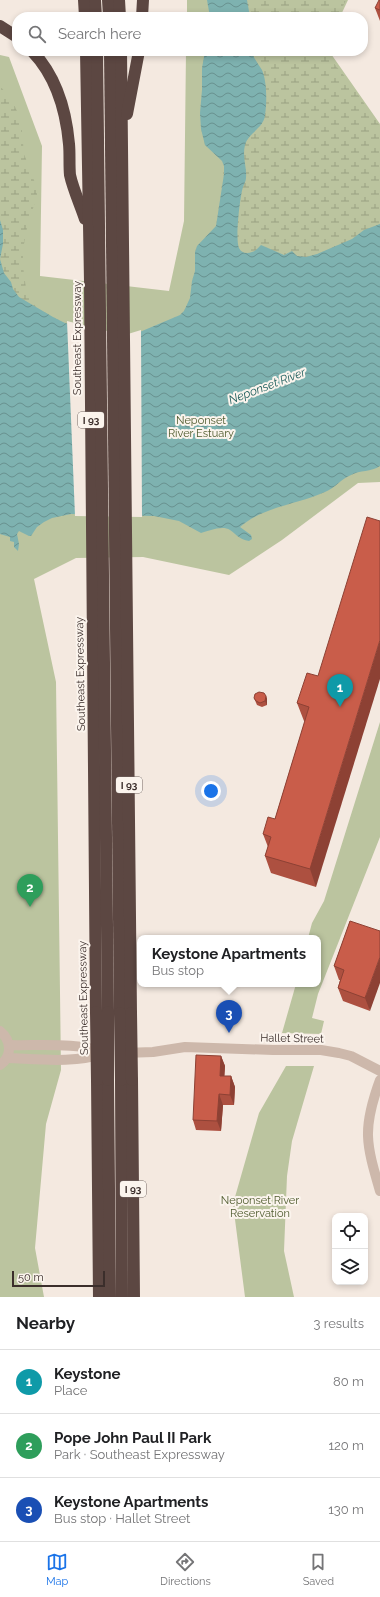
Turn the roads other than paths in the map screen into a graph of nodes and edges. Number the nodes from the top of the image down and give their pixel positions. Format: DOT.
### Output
graph roads {
  1 [pos="84,0"];
  2 [pos="95,0"];
  3 [pos="108,0"];
  4 [pos="119,0"];
  5 [pos="143,0"];
  6 [pos="85,12"];
  7 [pos="96,12"];
  8 [pos="109,12"];
  9 [pos="120,12"];
  10 [pos="142,12"];
  11 [pos="0,26"];
  12 [pos="12,34"];
  13 [pos="36,56"];
  14 [pos="86,56"];
  15 [pos="97,56"];
  16 [pos="110,56"];
  17 [pos="121,56"];
  18 [pos="138,56"];
  19 [pos="122,140"];
  20 [pos="89,231"];
  21 [pos="95,282"];
  22 [pos="119,284"];
  23 [pos="0,1031"];
  24 [pos="9,1045"];
  25 [pos="104,1053"];
  26 [pos="3,1061"];
  27 [pos="380,1071"];
  28 [pos="103,1080"];
  29 [pos="126,1080"];
  30 [pos="380,1080"];
  31 [pos="380,1191"];
  32 [pos="99,1297"];
  33 [pos="110,1297"];
  34 [pos="122,1297"];
  35 [pos="134,1297"];
  1 -- 6 [label="highway"];
  2 -- 7 [label="highway"];
  3 -- 8 [label="highway"];
  4 -- 9 [label="highway"];
  5 -- 10 [label="highway"];
  11 -- 12 [label="highway"];
  13 -- 20 [label="highway"];
  14 -- 20 [label="highway, Southeast Expressway / I 93"];
  15 -- 21 [label="highway, I 93"];
  16 -- 22 [label="highway, I 93"];
  17 -- 19 [label="highway, I 93"];
  18 -- 19 [label="highway"];
  19 -- 22 [label="highway, I 93"];
  20 -- 21 [label="highway, Southeast Expressway / I 93"];
  21 -- 28 [label="highway, Southeast Expressway / I 93, bridge"];
  22 -- 29 [label="highway, I 93, bridge"];
  23 -- 24 [label="street"];
  24 -- 25 [label="street, Hallet Street"];
  24 -- 26 [label="street, Hallet Street"];
  25 -- 26 [label="street, Hallet Street"];
  25 -- 27 [label="street, Hallet Street"];
  28 -- 32 [label="highway, Southeast Expressway / I 93"];
  28 -- 33 [label="highway, I 93"];
  29 -- 34 [label="highway, I 93"];
  29 -- 35 [label="highway, I 93"];
  30 -- 31 [label="street"];
}
